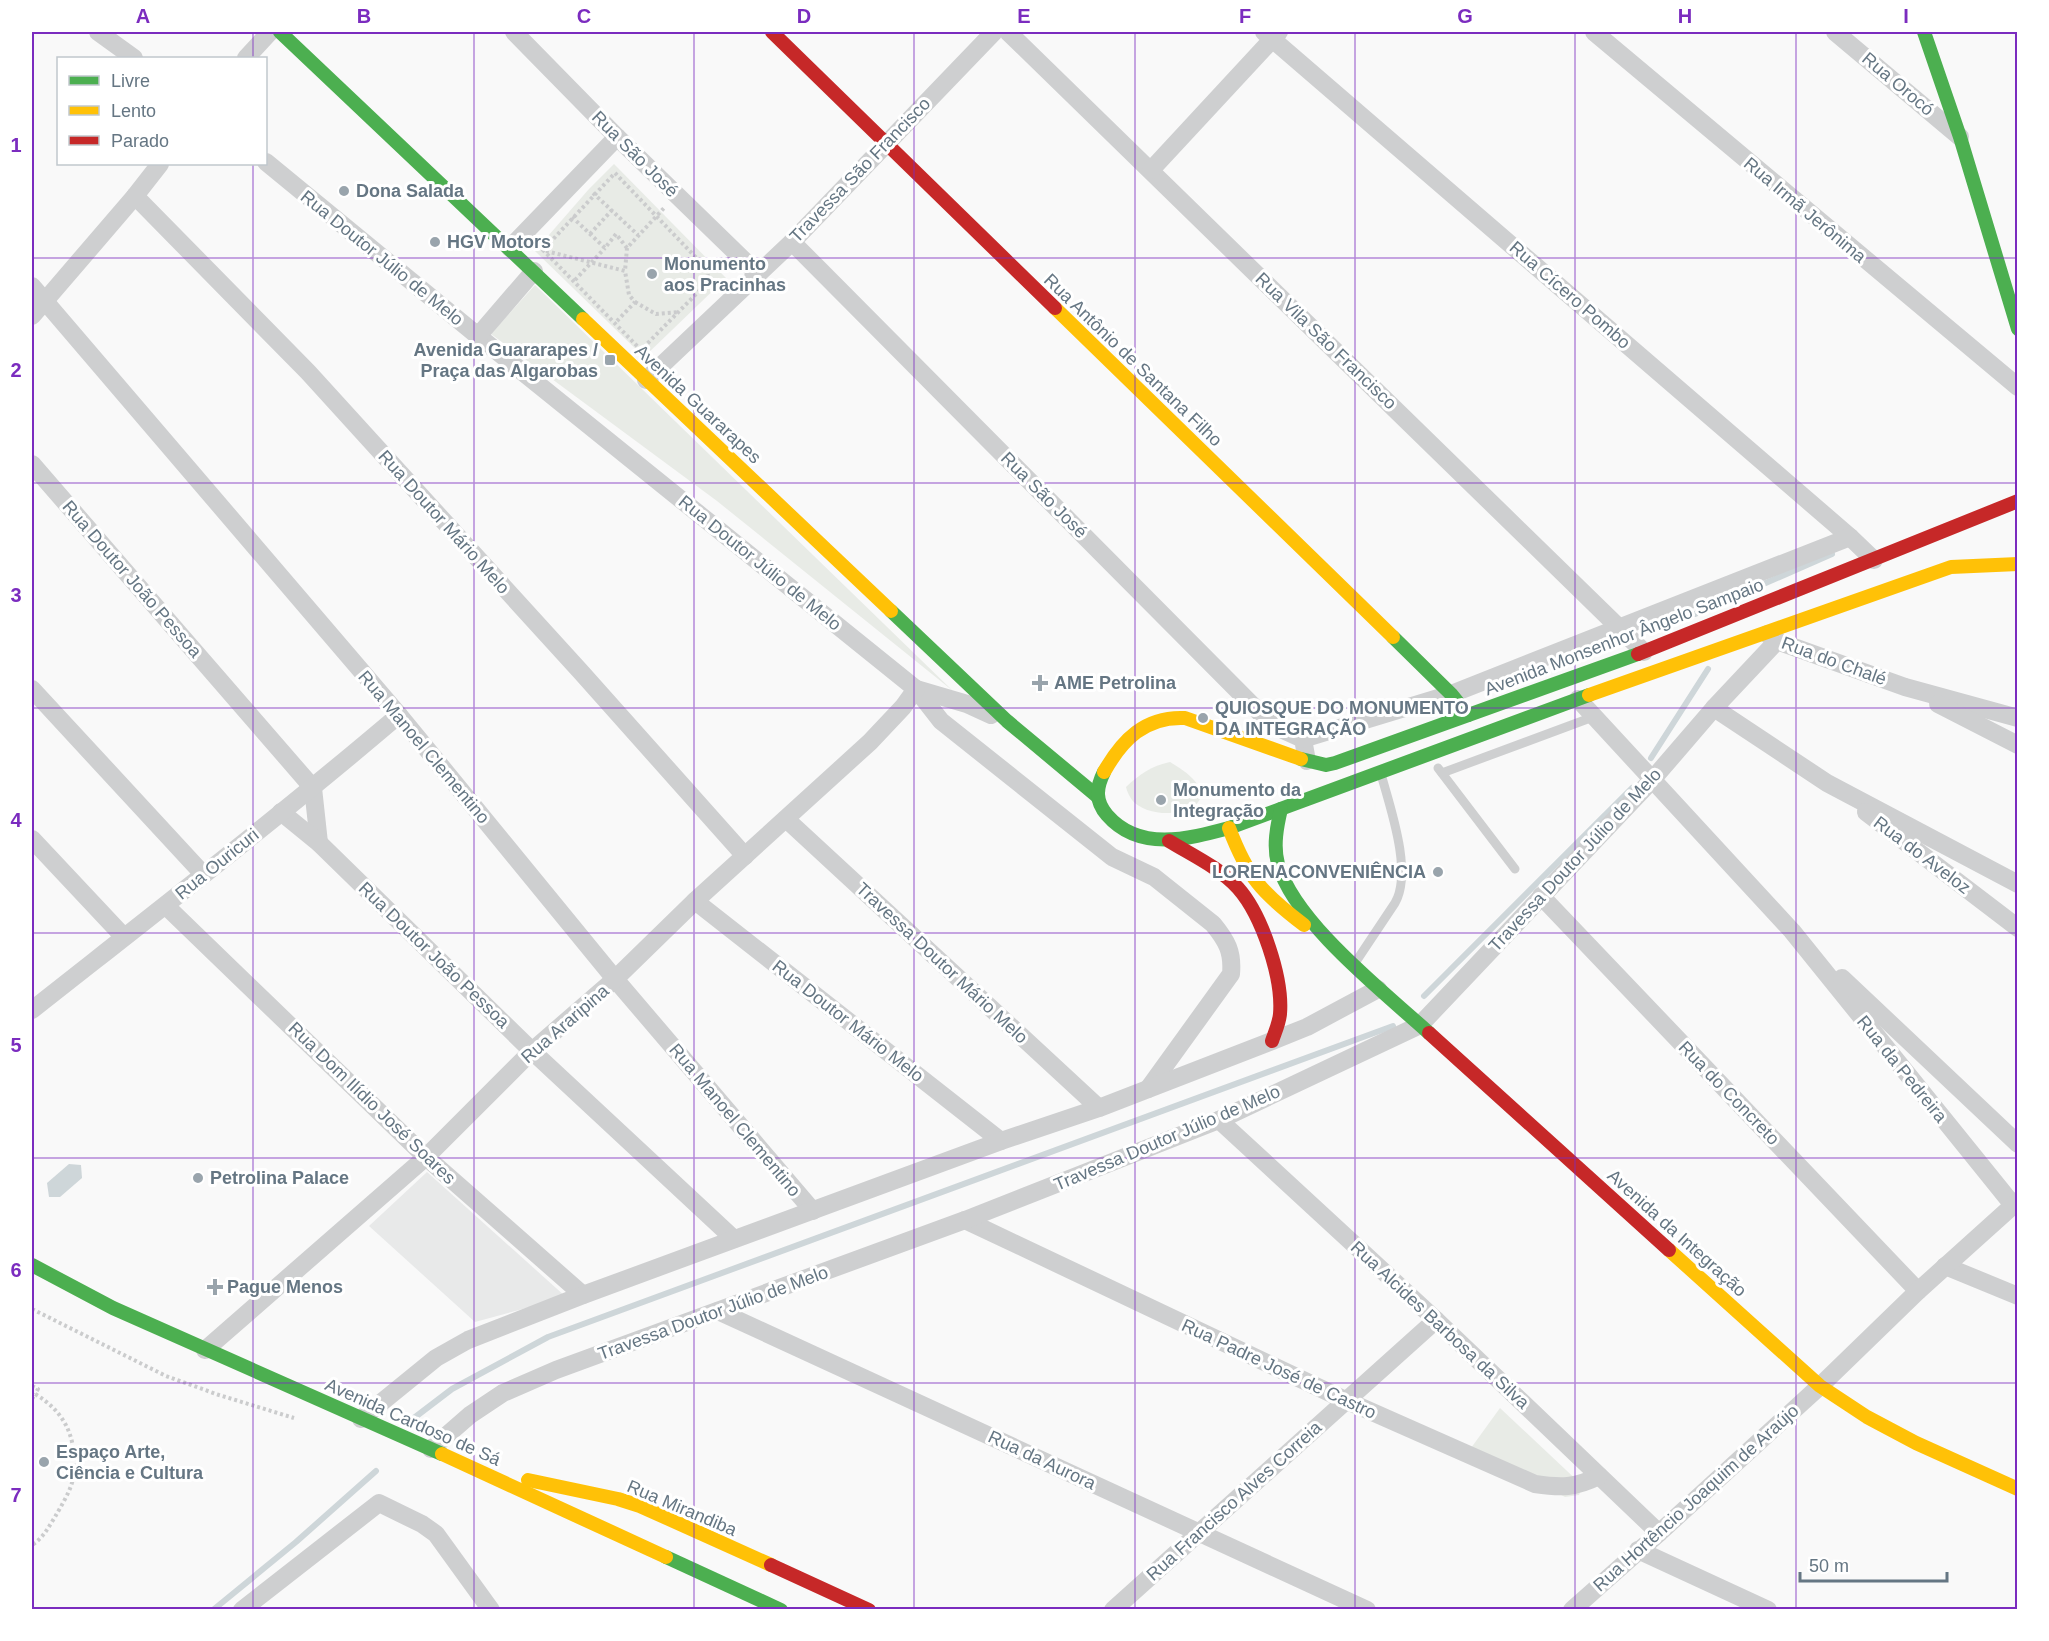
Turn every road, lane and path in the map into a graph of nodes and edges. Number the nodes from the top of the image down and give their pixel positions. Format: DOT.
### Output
graph roads {
  1 [pos="98,32"];
  2 [pos="270,32"];
  3 [pos="280,32"];
  4 [pos="514,32"];
  5 [pos="772,32"];
  6 [pos="994,32"];
  7 [pos="1008,32"];
  8 [pos="1594,32"];
  9 [pos="1835,32"];
  10 [pos="1924,32"];
  11 [pos="1272,34"];
  12 [pos="133,57"];
  13 [pos="247,57"];
  14 [pos="616,137"];
  15 [pos="1960,137"];
  16 [pos="885,143"];
  17 [pos="267,163"];
  18 [pos="159,165"];
  19 [pos="1151,170"];
  20 [pos="594,194"];
  21 [pos="135,196"];
  22 [pos="612,210"];
  23 [pos="656,216"];
  24 [pos="572,217"];
  25 [pos="590,235"];
  26 [pos="638,235"];
  27 [pos="792,242"];
  28 [pos="510,248"];
  29 [pos="605,248"];
  30 [pos="627,248"];
  31 [pos="543,250"];
  32 [pos="592,261"];
  33 [pos="625,270"];
  34 [pos="534,271"];
  35 [pos="757,273"];
  36 [pos="573,282"];
  37 [pos="32,286"];
  38 [pos="45,302"];
  39 [pos="635,302"];
  40 [pos="679,312"];
  41 [pos="32,316"];
  42 [pos="614,323"];
  43 [pos="2018,328"];
  44 [pos="478,336"];
  45 [pos="646,380"];
  46 [pos="2018,387"];
  47 [pos="33,469"];
  48 [pos="2018,501"];
  49 [pos="1850,537"];
  50 [pos="1874,560"];
  51 [pos="2018,564"];
  52 [pos="1621,628"];
  53 [pos="1771,637"];
  54 [pos="1644,652"];
  55 [pos="1905,687"];
  56 [pos="32,689"];
  57 [pos="916,689"];
  58 [pos="1451,694"];
  59 [pos="1578,699"];
  60 [pos="1714,708"];
  61 [pos="399,715"];
  62 [pos="1467,715"];
  63 [pos="1593,717"];
  64 [pos="2018,718"];
  65 [pos="1007,721"];
  66 [pos="1303,739"];
  67 [pos="2018,745"];
  68 [pos="1428,754"];
  69 [pos="1306,761"];
  70 [pos="1380,772"];
  71 [pos="1442,772"];
  72 [pos="1652,780"];
  73 [pos="1827,783"];
  74 [pos="313,788"];
  75 [pos="1097,796"];
  76 [pos="1281,809"];
  77 [pos="281,812"];
  78 [pos="786,819"];
  79 [pos="1229,828"];
  80 [pos="32,839"];
  81 [pos="1169,841"];
  82 [pos="319,843"];
  83 [pos="745,856"];
  84 [pos="1515,869"];
  85 [pos="1990,869"];
  86 [pos="203,874"];
  87 [pos="2018,884"];
  88 [pos="1973,894"];
  89 [pos="1541,896"];
  90 [pos="695,902"];
  91 [pos="166,906"];
  92 [pos="2018,928"];
  93 [pos="1792,932"];
  94 [pos="124,937"];
  95 [pos="1349,960"];
  96 [pos="615,979"];
  97 [pos="1378,989"];
  98 [pos="32,1010"];
  99 [pos="1420,1025"];
  100 [pos="1272,1041"];
  101 [pos="532,1051"];
  102 [pos="1957,1087"];
  103 [pos="1148,1089"];
  104 [pos="1933,1107"];
  105 [pos="1099,1108"];
  106 [pos="1219,1120"];
  107 [pos="1002,1141"];
  108 [pos="2018,1144"];
  109 [pos="426,1157"];
  110 [pos="2015,1203"];
  111 [pos="813,1211"];
  112 [pos="964,1220"];
  113 [pos="734,1239"];
  114 [pos="32,1265"];
  115 [pos="1945,1266"];
  116 [pos="1918,1291"];
  117 [pos="583,1295"];
  118 [pos="2018,1296"];
  119 [pos="32,1309"];
  120 [pos="718,1311"];
  121 [pos="1436,1320"];
  122 [pos="205,1350"];
  123 [pos="32,1386"];
  124 [pos="1820,1386"];
  125 [pos="35,1394"];
  126 [pos="32,1399"];
  127 [pos="1345,1400"];
  128 [pos="361,1419"];
  129 [pos="303,1420"];
  130 [pos="431,1449"];
  131 [pos="471,1467"];
  132 [pos="1599,1476"];
  133 [pos="2018,1489"];
  134 [pos="1200,1533"];
  135 [pos="1659,1533"];
  136 [pos="32,1545"];
  137 [pos="1638,1550"];
  138 [pos="250,1607"];
  139 [pos="491,1610"];
  140 [pos="781,1610"];
  141 [pos="869,1610"];
  142 [pos="1113,1610"];
  143 [pos="1367,1610"];
  144 [pos="1572,1610"];
  145 [pos="1768,1610"];
  1 -- 12 [label="street"];
  2 -- 13 [label="street"];
  3 -- 28 [label="main road, Avenida Guararapes"];
  4 -- 14 [label="street, Rua São José"];
  5 -- 16 [label="main road, Rua Antônio de Santana Filho"];
  6 -- 16 [label="street, Travessa São Francisco"];
  7 -- 19 [label="street, Rua Vila São Francisco"];
  8 -- 46 [label="street, Rua Irmã Jerônima"];
  9 -- 15 [label="street, Rua Orocó"];
  10 -- 15 [label="main road"];
  11 -- 19 [label="street"];
  11 -- 49 [label="street, Rua Cícero Pombo"];
  14 -- 28 [label="street"];
  14 -- 35 [label="street, Rua São José"];
  15 -- 43 [label="main road"];
  16 -- 27 [label="street, Travessa São Francisco"];
  16 -- 58 [label="main road, Rua Antônio de Santana Filho"];
  17 -- 44 [label="street, Rua Doutor Júlio de Melo"];
  18 -- 21 [label="street"];
  19 -- 52 [label="street, Rua Vila São Francisco"];
  20 -- 22 [label="path"];
  20 -- 23 [label="path"];
  20 -- 24 [label="path"];
  21 -- 38 [label="street"];
  21 -- 83 [label="street, Rua Doutor Mário Melo"];
  22 -- 25 [label="path"];
  22 -- 26 [label="path"];
  23 -- 26 [label="path"];
  23 -- 40 [label="path"];
  24 -- 25 [label="path"];
  24 -- 31 [label="path"];
  25 -- 29 [label="path"];
  26 -- 30 [label="path"];
  27 -- 35 [label="street, Travessa São Francisco"];
  27 -- 66 [label="street, Rua São José"];
  28 -- 34 [label="main road, Avenida Guararapes"];
  29 -- 30 [label="path"];
  29 -- 32 [label="path"];
  30 -- 33 [label="path"];
  31 -- 32 [label="path"];
  31 -- 36 [label="path"];
  32 -- 33 [label="path"];
  32 -- 36 [label="path"];
  33 -- 39 [label="path"];
  34 -- 44 [label="street"];
  34 -- 45 [label="main road, Avenida Guararapes"];
  35 -- 45 [label="street, Travessa São Francisco"];
  36 -- 42 [label="path"];
  37 -- 38 [label="street, Rua Manoel Clementino"];
  38 -- 41 [label="street"];
  38 -- 61 [label="street, Rua Manoel Clementino"];
  39 -- 40 [label="path"];
  39 -- 42 [label="path"];
  40 -- 42 [label="path"];
  44 -- 57 [label="street, Rua Doutor Júlio de Melo"];
  45 -- 65 [label="main road, Avenida Guararapes"];
  47 -- 74 [label="street, Rua Doutor João Pessoa"];
  48 -- 50 [label="main road, Avenida Monsenhor Ângelo Sampaio"];
  49 -- 50 [label="street, Rua Cícero Pombo"];
  49 -- 52 [label="street"];
  50 -- 54 [label="main road, Avenida Monsenhor Ângelo Sampaio"];
  51 -- 53 [label="main road"];
  52 -- 54 [label="street, Rua Vila São Francisco"];
  52 -- 58 [label="street"];
  53 -- 55 [label="street, Rua do Chalé"];
  53 -- 59 [label="main road"];
  53 -- 60 [label="street, Travessa Doutor Júlio de Melo"];
  54 -- 62 [label="main road, Avenida Monsenhor Ângelo Sampaio"];
  55 -- 64 [label="street, Rua do Chalé"];
  55 -- 67 [label="street, Rua do Chalé"];
  56 -- 86 [label="street"];
  57 -- 65 [label="street"];
  57 -- 78 [label="street, Rua Araripina"];
  57 -- 103 [label="street, Rua Doutor Júlio de Melo"];
  58 -- 62 [label="main road, Rua Antônio de Santana Filho"];
  58 -- 66 [label="street"];
  59 -- 63 [label="street, Rua da Pedreira"];
  59 -- 68 [label="main road"];
  60 -- 72 [label="street, Travessa Doutor Júlio de Melo"];
  60 -- 73 [label="street, Rua do Aveloz"];
  61 -- 74 [label="street, Rua Ouricuri"];
  61 -- 96 [label="street, Rua Manoel Clementino"];
  62 -- 69 [label="main road, Avenida Monsenhor Ângelo Sampaio"];
  63 -- 71 [label="lane"];
  63 -- 72 [label="street, Rua da Pedreira"];
  65 -- 75 [label="main road, Avenida Guararapes"];
  66 -- 69 [label="street"];
  68 -- 70 [label="main road"];
  68 -- 71 [label="lane"];
  69 -- 75 [label="main road, Avenida Monsenhor Ângelo Sampaio"];
  70 -- 76 [label="main road"];
  70 -- 95 [label="lane"];
  71 -- 84 [label="lane"];
  72 -- 89 [label="street, Travessa Doutor Júlio de Melo"];
  72 -- 93 [label="street, Rua da Pedreira"];
  73 -- 85 [label="street, Rua do Aveloz"];
  73 -- 88 [label="street, Rua do Aveloz"];
  74 -- 77 [label="street, Rua Ouricuri"];
  74 -- 82 [label="street"];
  75 -- 81 [label="main road, Avenida Guararapes"];
  76 -- 79 [label="main road"];
  76 -- 95 [label="main road, Avenida da Integração"];
  77 -- 82 [label="street, Rua Doutor João Pessoa"];
  77 -- 86 [label="street, Rua Ouricuri"];
  78 -- 83 [label="street, Rua Araripina"];
  78 -- 105 [label="street, Travessa Doutor Mário Melo"];
  79 -- 81 [label="main road"];
  79 -- 95 [label="main road, Avenida da Integração"];
  80 -- 94 [label="street"];
  81 -- 100 [label="main road"];
  82 -- 101 [label="street, Rua Doutor João Pessoa"];
  83 -- 90 [label="street, Rua Araripina"];
  85 -- 87 [label="street, Rua do Aveloz"];
  85 -- 88 [label="street"];
  86 -- 91 [label="street, Rua Ouricuri"];
  88 -- 92 [label="street, Rua do Aveloz"];
  89 -- 99 [label="street, Travessa Doutor Júlio de Melo"];
  89 -- 116 [label="street, Rua do Concreto"];
  90 -- 96 [label="street, Rua Araripina"];
  90 -- 107 [label="street, Rua Doutor Mário Melo"];
  91 -- 94 [label="street, Rua Ouricuri"];
  91 -- 109 [label="street, Rua Dom Ilídio José Soares"];
  93 -- 102 [label="street, Rua da Pedreira"];
  93 -- 104 [label="street, Rua da Pedreira"];
  94 -- 98 [label="street, Rua Ouricuri"];
  95 -- 97 [label="main road, Avenida da Integração"];
  96 -- 101 [label="street, Rua Araripina"];
  96 -- 111 [label="street, Rua Manoel Clementino"];
  97 -- 99 [label="main road, Avenida da Integração"];
  97 -- 100 [label="street"];
  99 -- 106 [label="street, Travessa Doutor Júlio de Melo"];
  99 -- 124 [label="main road, Avenida da Integração"];
  100 -- 103 [label="street"];
  101 -- 109 [label="street, Rua Araripina"];
  101 -- 113 [label="street, Rua Doutor João Pessoa"];
  102 -- 104 [label="street"];
  102 -- 108 [label="street, Rua da Pedreira"];
  103 -- 105 [label="street"];
  104 -- 110 [label="street, Rua da Pedreira"];
  105 -- 107 [label="street"];
  106 -- 112 [label="street, Travessa Doutor Júlio de Melo"];
  106 -- 121 [label="street, Rua Alcides Barbosa da Silva"];
  107 -- 111 [label="street"];
  109 -- 117 [label="street, Rua Dom Ilídio José Soares"];
  109 -- 122 [label="street, Rua Araripina"];
  110 -- 115 [label="street, Rua Hortêncio Joaquim de Araújo"];
  111 -- 113 [label="street"];
  112 -- 120 [label="street, Travessa Doutor Júlio de Melo"];
  112 -- 127 [label="street, Rua Padre José de Castro"];
  113 -- 117 [label="street"];
  114 -- 122 [label="main road, Avenida Cardoso de Sá"];
  115 -- 116 [label="street, Rua Hortêncio Joaquim de Araújo"];
  115 -- 118 [label="street"];
  116 -- 124 [label="street, Rua Hortêncio Joaquim de Araújo"];
  117 -- 128 [label="street"];
  119 -- 129 [label="path"];
  120 -- 130 [label="street, Travessa Doutor Júlio de Melo"];
  120 -- 134 [label="street, Rua da Aurora"];
  121 -- 127 [label="street, Rua Francisco Alves Correia"];
  121 -- 132 [label="street, Rua Alcides Barbosa da Silva"];
  122 -- 128 [label="main road, Avenida Cardoso de Sá"];
  123 -- 125 [label="path"];
  124 -- 133 [label="main road, Avenida da Integração"];
  124 -- 135 [label="street, Rua Hortêncio Joaquim de Araújo"];
  125 -- 126 [label="path"];
  125 -- 136 [label="path"];
  127 -- 132 [label="street, Rua Padre José de Castro"];
  127 -- 134 [label="street, Rua Francisco Alves Correia"];
  128 -- 130 [label="main road, Avenida Cardoso de Sá"];
  130 -- 131 [label="main road, Avenida Cardoso de Sá"];
  131 -- 140 [label="main road, Avenida Cardoso de Sá"];
  131 -- 141 [label="main road, Rua Mirandiba"];
  132 -- 135 [label="street, Rua Alcides Barbosa da Silva"];
  134 -- 142 [label="street, Rua Francisco Alves Correia"];
  134 -- 143 [label="street, Rua da Aurora"];
  135 -- 137 [label="street, Rua Hortêncio Joaquim de Araújo"];
  137 -- 144 [label="street, Rua Hortêncio Joaquim de Araújo"];
  137 -- 145 [label="street"];
  138 -- 139 [label="street"];
}
